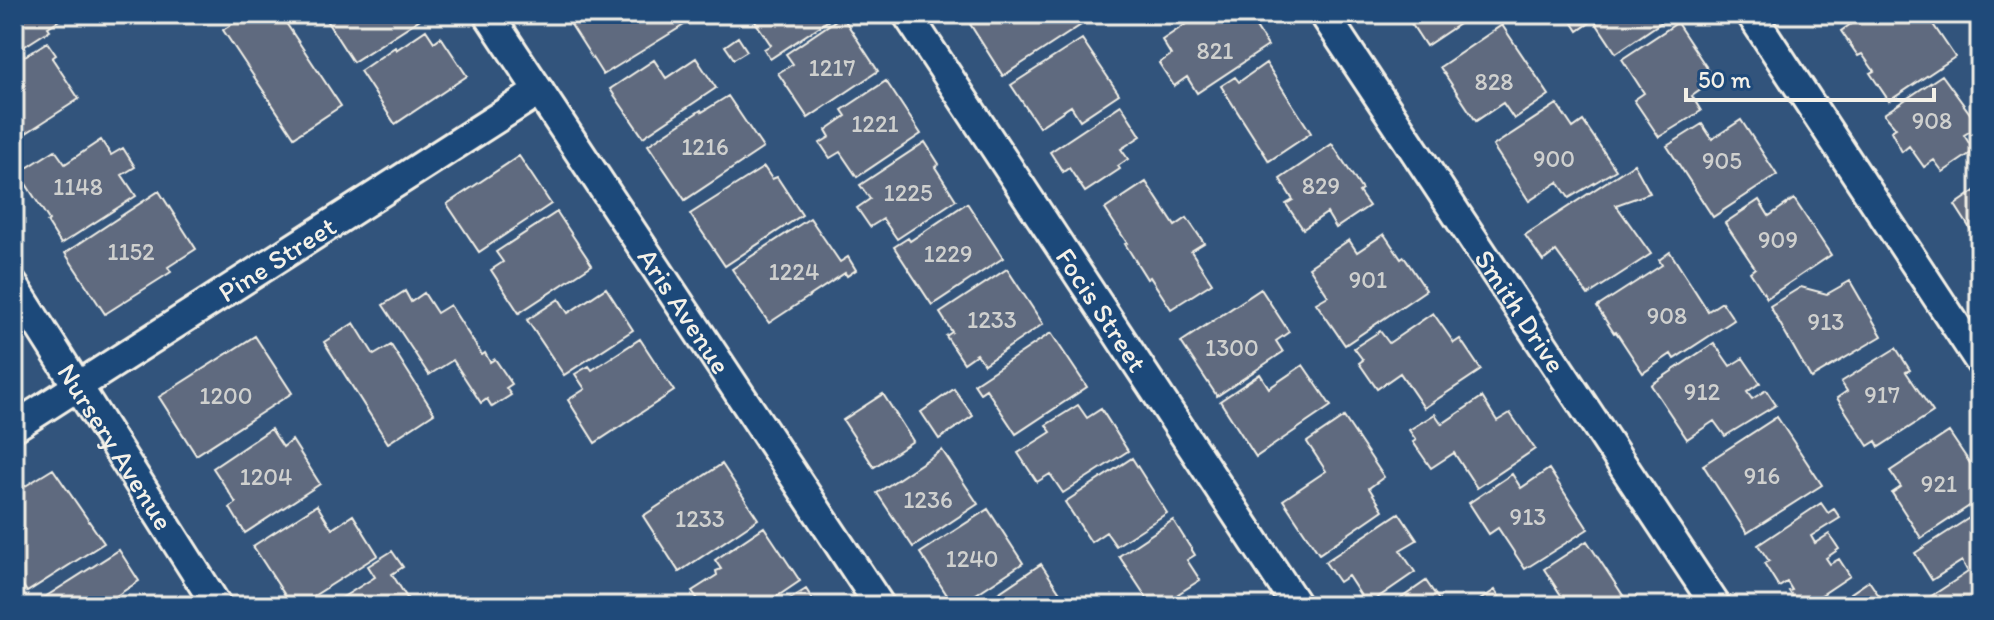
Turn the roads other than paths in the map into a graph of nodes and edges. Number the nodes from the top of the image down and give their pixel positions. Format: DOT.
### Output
graph roads {
  1 [pos="488,14"];
  2 [pos="907,14"];
  3 [pos="1324,14"];
  4 [pos="1751,14"];
  5 [pos="539,91"];
  6 [pos="14,286"];
  7 [pos="1980,362"];
  8 [pos="78,386"];
  9 [pos="14,427"];
  10 [pos="217,606"];
  11 [pos="880,606"];
  12 [pos="1297,606"];
  13 [pos="1716,606"];
  1 -- 5 [label="street, Aris Avenue"];
  2 -- 12 [label="street, Focis Street"];
  3 -- 13 [label="street, Smith Drive"];
  4 -- 7 [label="street"];
  5 -- 8 [label="street, Pine Street"];
  5 -- 11 [label="street, Aris Avenue"];
  6 -- 8 [label="street, Nursery Avenue"];
  8 -- 9 [label="street, Pine Street"];
  8 -- 10 [label="street, Nursery Avenue"];
}
